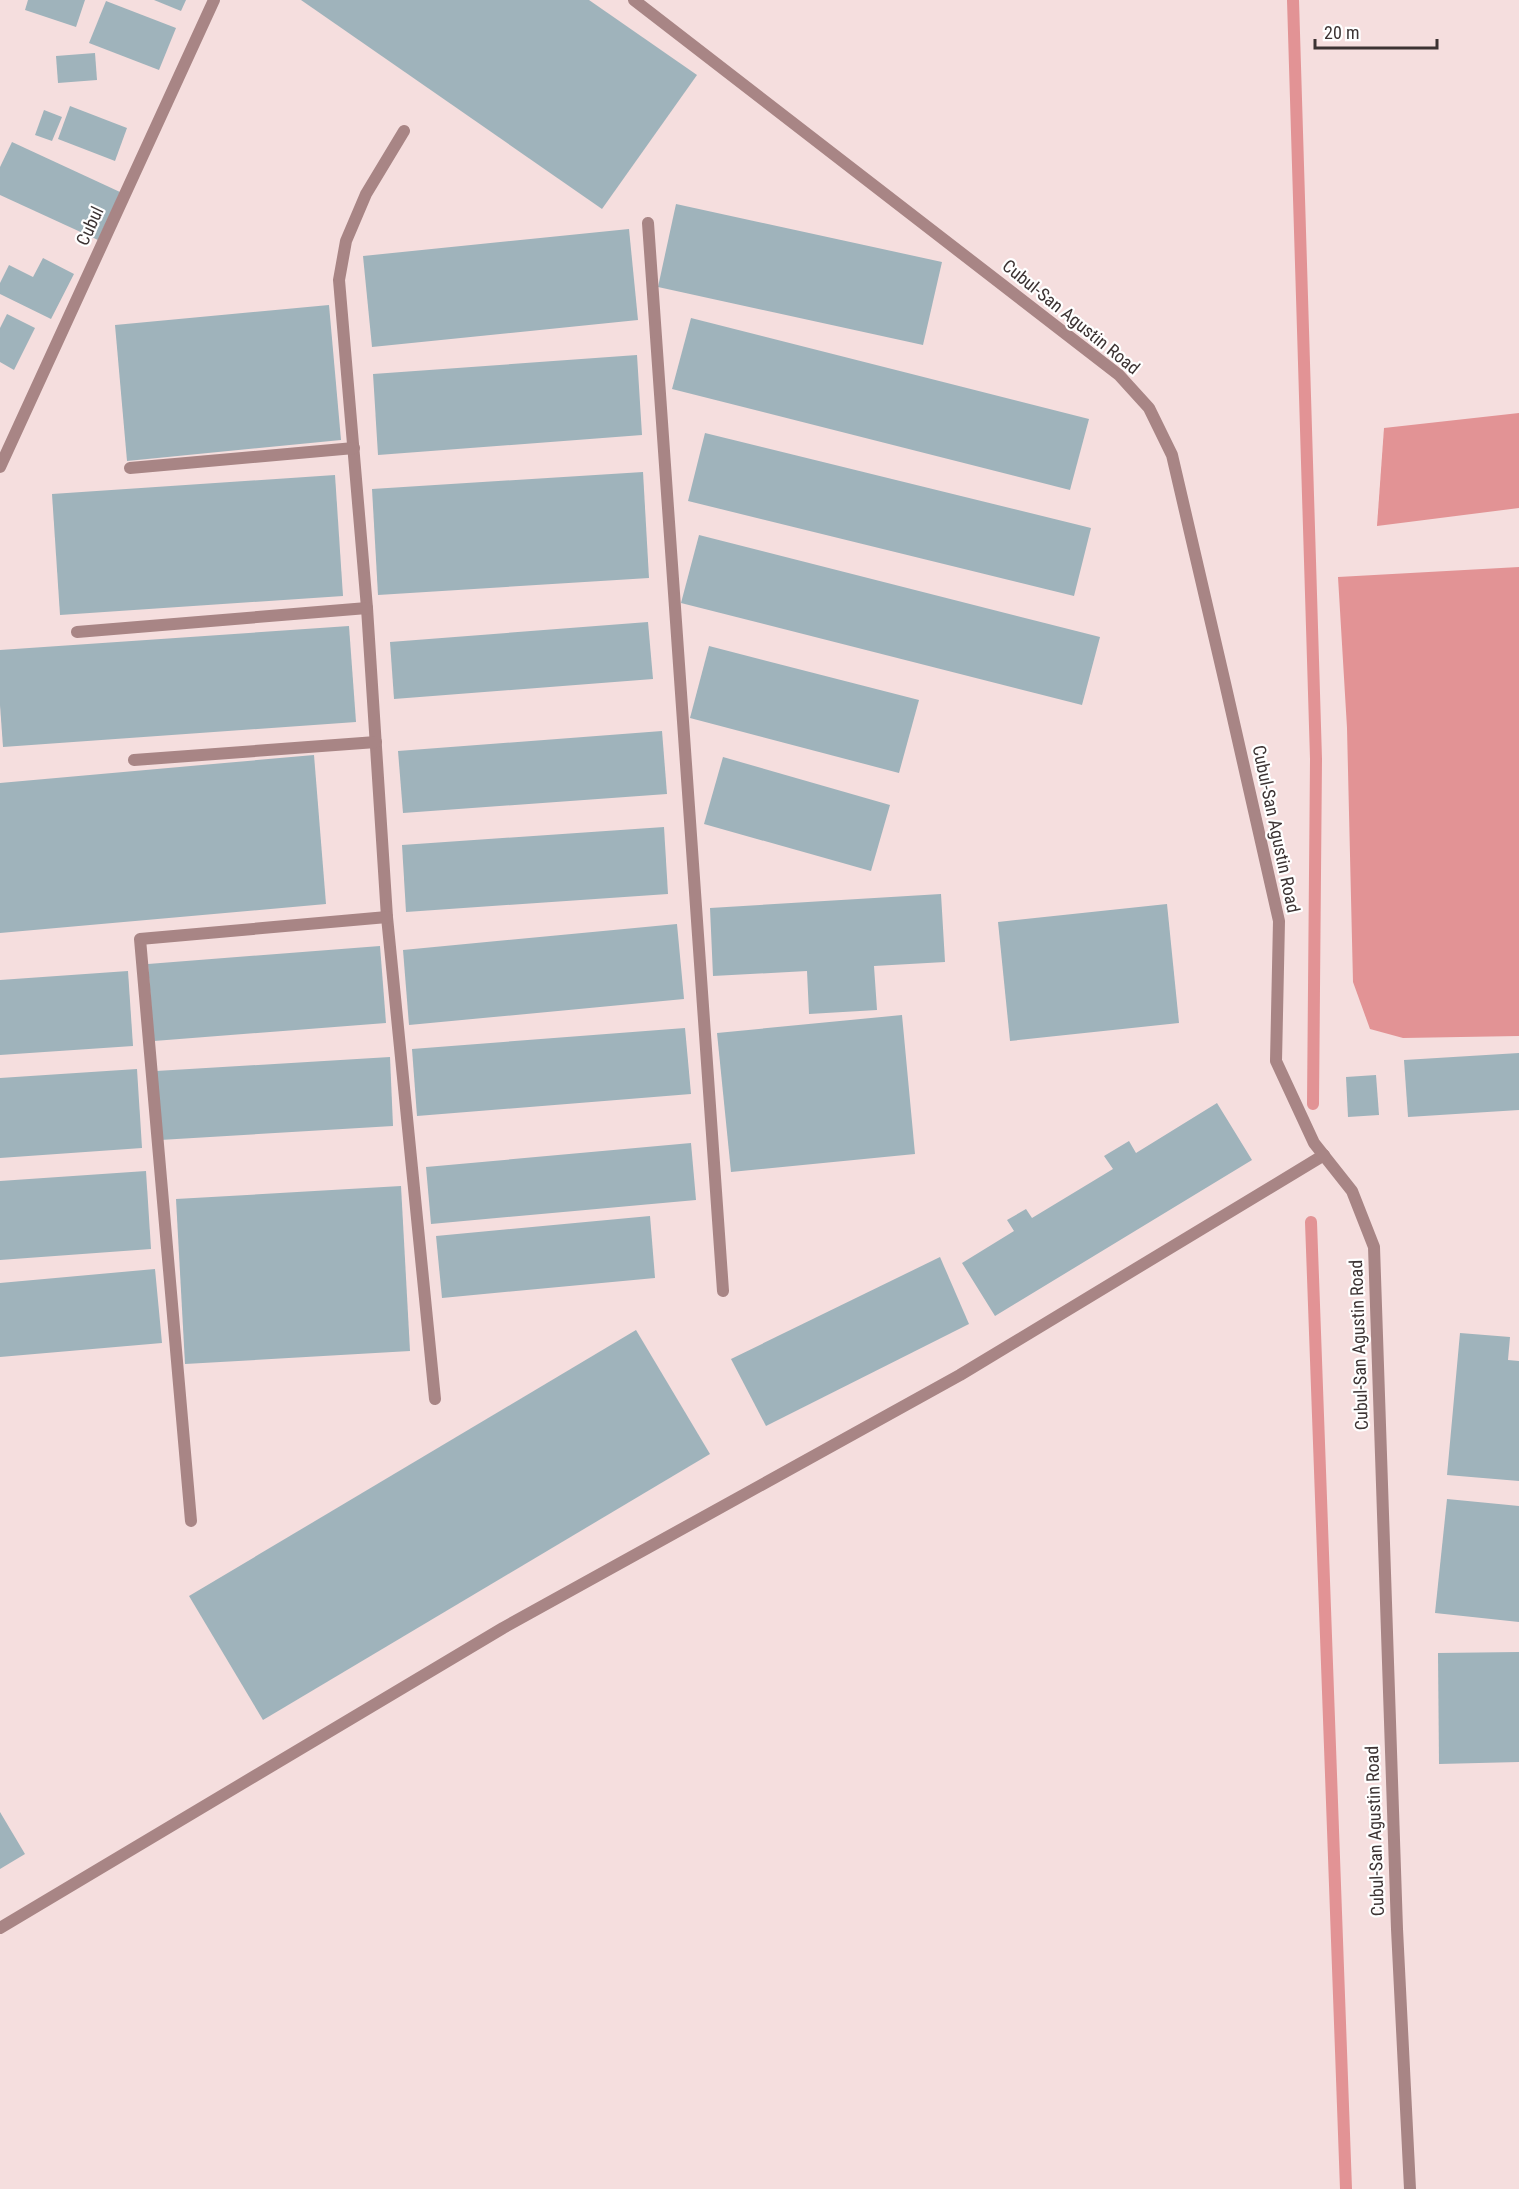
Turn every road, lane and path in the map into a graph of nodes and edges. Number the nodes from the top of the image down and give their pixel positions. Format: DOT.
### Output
graph roads {
  1 [pos="214,0"];
  2 [pos="634,0"];
  3 [pos="404,131"];
  4 [pos="648,223"];
  5 [pos="354,448"];
  6 [pos="0,467"];
  7 [pos="130,468"];
  8 [pos="367,608"];
  9 [pos="77,632"];
  10 [pos="376,742"];
  11 [pos="134,760"];
  12 [pos="387,916"];
  13 [pos="1324,1155"];
  14 [pos="723,1291"];
  15 [pos="435,1399"];
  16 [pos="191,1521"];
  17 [pos="0,1928"];
  18 [pos="1410,2189"];
  1 -- 6 [label="street, Cubul"];
  2 -- 13 [label="street, Cubul-San Agustin Road"];
  3 -- 5 [label="street"];
  4 -- 14 [label="street"];
  5 -- 7 [label="street"];
  5 -- 8 [label="street"];
  8 -- 9 [label="street"];
  8 -- 10 [label="street"];
  10 -- 11 [label="street"];
  10 -- 12 [label="street"];
  12 -- 15 [label="street"];
  12 -- 16 [label="street"];
  13 -- 17 [label="street"];
  13 -- 18 [label="street, Cubul-San Agustin Road"];
}
